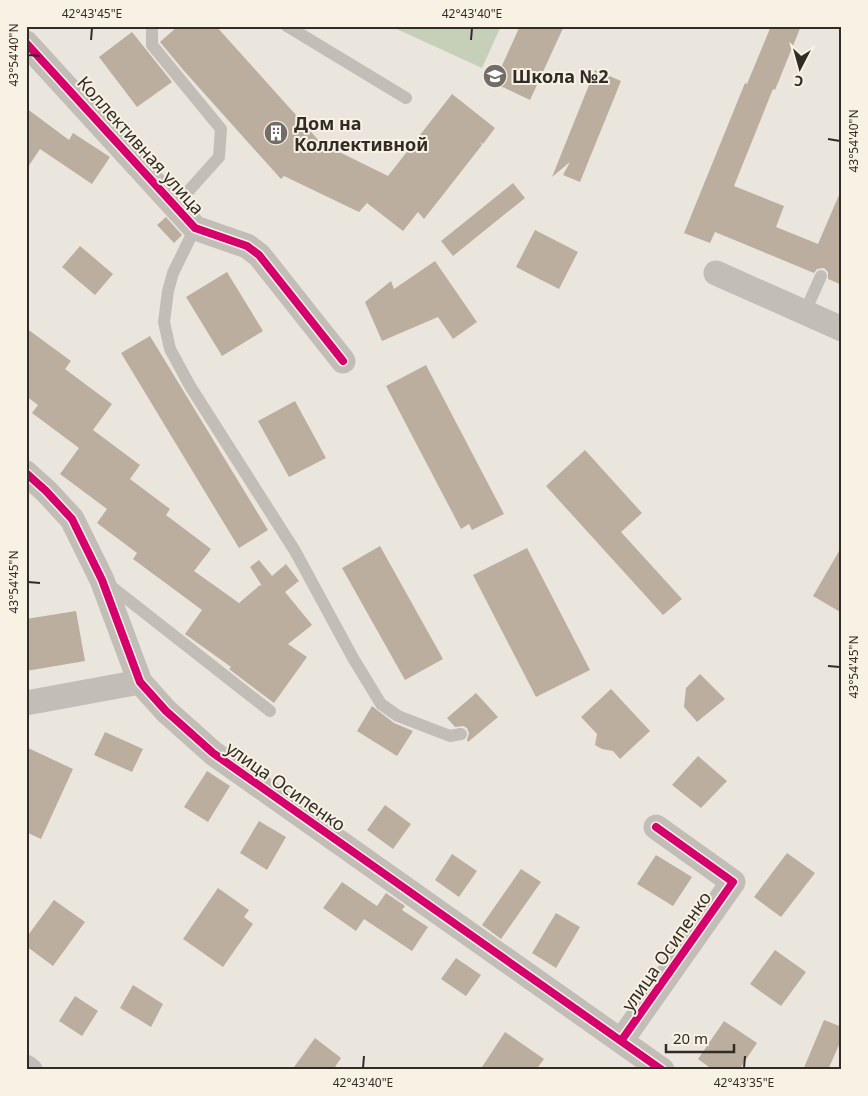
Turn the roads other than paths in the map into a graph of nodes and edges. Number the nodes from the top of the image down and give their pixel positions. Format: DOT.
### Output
graph roads {
  1 [pos="152,26"];
  2 [pos="287,26"];
  3 [pos="26,43"];
  4 [pos="406,98"];
  5 [pos="175,206"];
  6 [pos="195,228"];
  7 [pos="716,273"];
  8 [pos="821,276"];
  9 [pos="805,312"];
  10 [pos="842,329"];
  11 [pos="343,361"];
  12 [pos="26,473"];
  13 [pos="102,580"];
  14 [pos="140,682"];
  15 [pos="26,703"];
  16 [pos="270,711"];
  17 [pos="462,734"];
  18 [pos="656,827"];
  19 [pos="621,1041"];
  20 [pos="26,1068"];
  21 [pos="30,1070"];
  22 [pos="662,1070"];
  1 -- 5 [label="lane"];
  2 -- 4 [label="lane"];
  3 -- 5 [label="street, Коллективная улица"];
  5 -- 6 [label="street, Коллективная улица"];
  6 -- 11 [label="street, Коллективная улица"];
  6 -- 17 [label="lane"];
  7 -- 9 [label="street"];
  8 -- 9 [label="lane"];
  9 -- 10 [label="street"];
  12 -- 13 [label="street, улица Осипенко"];
  13 -- 14 [label="street, улица Осипенко"];
  13 -- 16 [label="lane"];
  14 -- 15 [label="street"];
  14 -- 19 [label="street, улица Осипенко"];
  18 -- 19 [label="street, улица Осипенко"];
  19 -- 22 [label="street, улица Осипенко"];
  20 -- 21 [label="street"];
}
